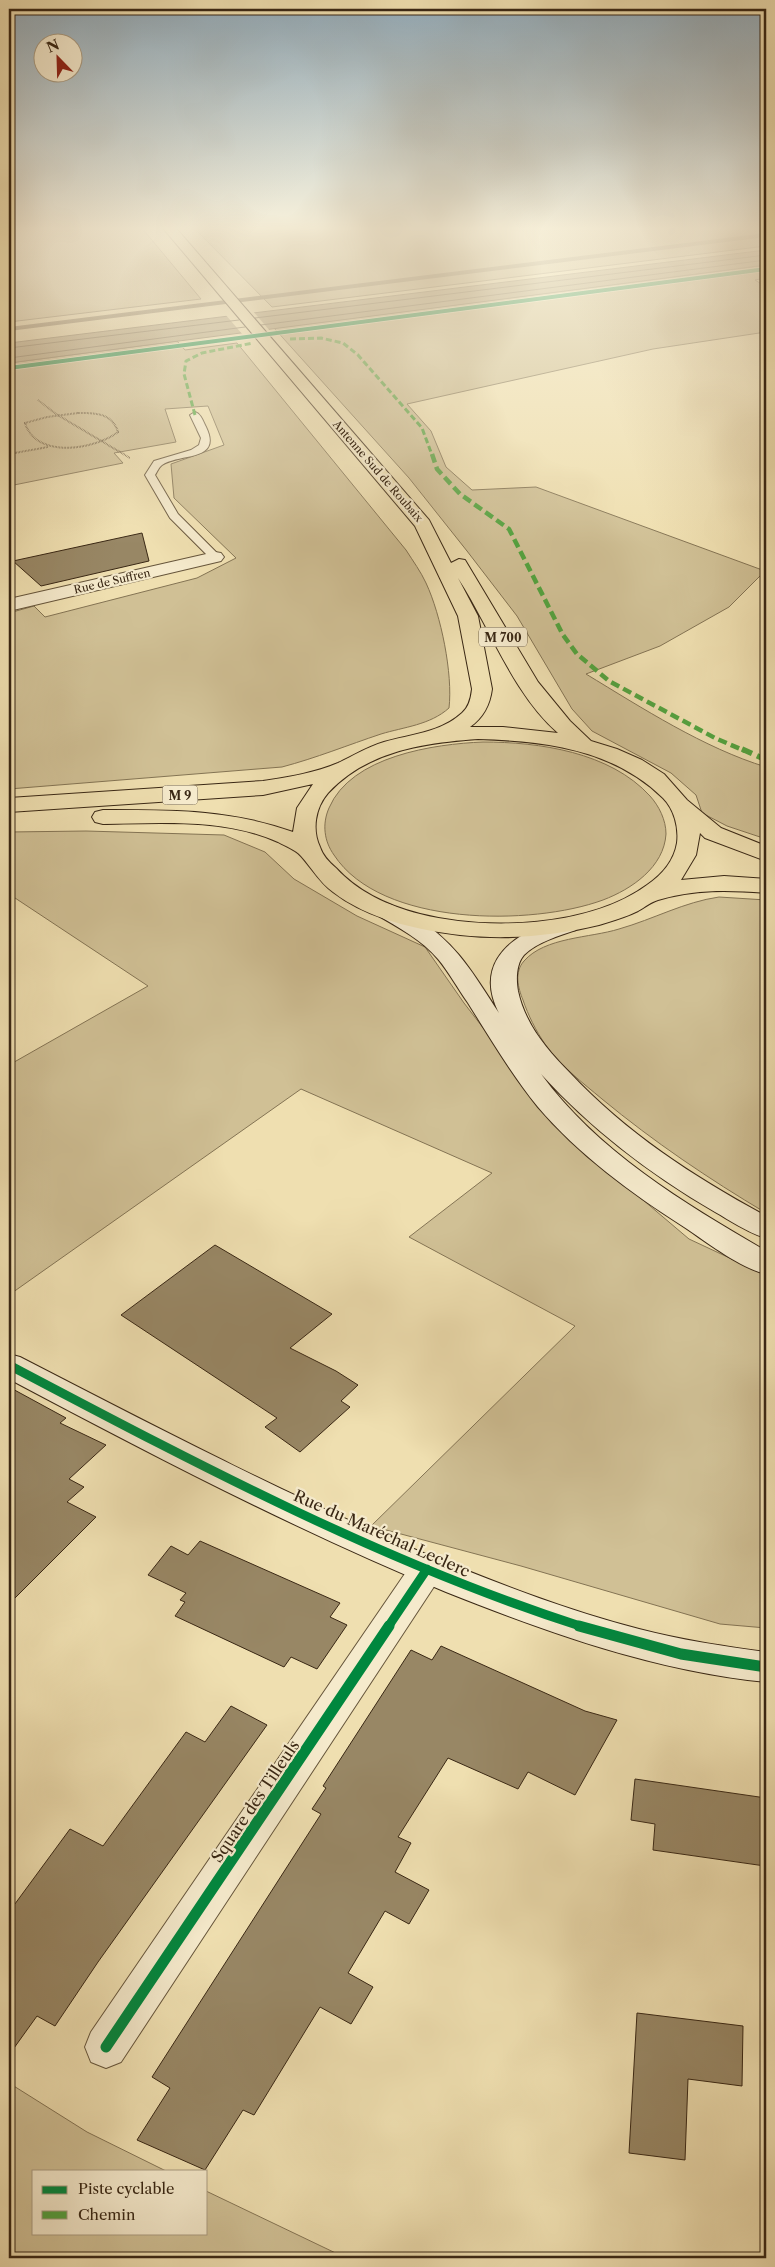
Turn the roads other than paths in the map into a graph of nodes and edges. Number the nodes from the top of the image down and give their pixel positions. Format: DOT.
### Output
graph roads {
  1 [pos="258,333"];
  2 [pos="195,415"];
  3 [pos="423,524"];
  4 [pos="214,558"];
  5 [pos="9,606"];
  6 [pos="432,737"];
  7 [pos="587,746"];
  8 [pos="349,766"];
  9 [pos="678,803"];
  10 [pos="9,806"];
  11 [pos="9,818"];
  12 [pos="309,850"];
  13 [pos="766,854"];
  14 [pos="766,886"];
  15 [pos="644,898"];
  16 [pos="385,910"];
  17 [pos="567,925"];
  18 [pos="766,1228"];
  19 [pos="766,1264"];
  20 [pos="9,1365"];
  21 [pos="427,1569"];
  22 [pos="766,1667"];
  23 [pos="106,2047"];
  1 -- 3 [label="highway, Antenne Sud de Roubaix / M 700"];
  2 -- 4 [label="lane"];
  3 -- 6 [label="highway, Antenne Sud de Roubaix / M 700"];
  3 -- 7 [label="highway, M 700"];
  4 -- 5 [label="street, Rue de Suffren"];
  6 -- 7 [label="highway"];
  6 -- 8 [label="highway"];
  7 -- 9 [label="highway"];
  8 -- 10 [label="highway, M 9"];
  8 -- 12 [label="highway"];
  9 -- 13 [label="highway"];
  9 -- 15 [label="highway"];
  11 -- 12 [label="highway, M 9"];
  12 -- 16 [label="highway"];
  14 -- 15 [label="highway"];
  15 -- 17 [label="highway"];
  16 -- 17 [label="highway"];
  16 -- 19 [label="street"];
  17 -- 18 [label="street"];
  20 -- 21 [label="street, Rue du Maréchal Leclerc"];
  21 -- 22 [label="street, Rue du Maréchal Leclerc"];
  21 -- 23 [label="street, Square des Tilleuls"];
}
